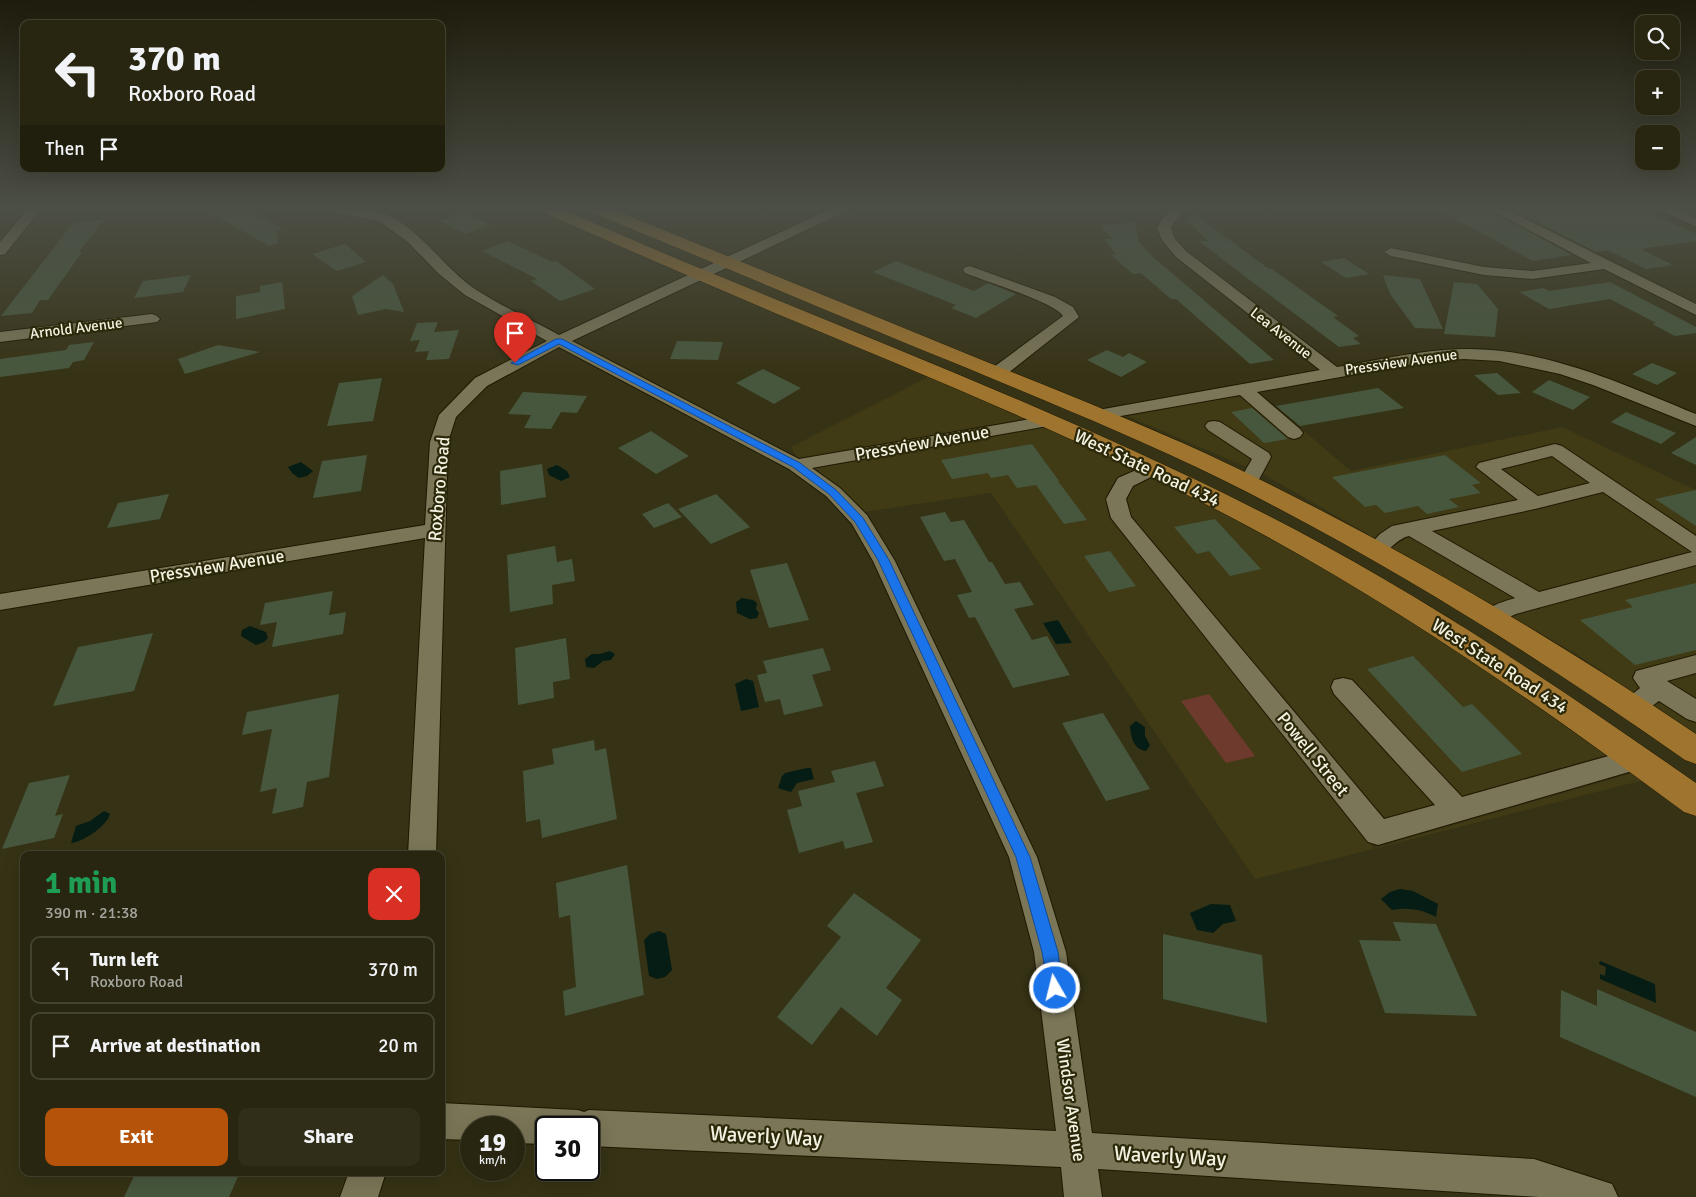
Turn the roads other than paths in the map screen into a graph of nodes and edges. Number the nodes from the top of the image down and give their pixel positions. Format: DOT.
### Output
graph roads {
  1 [pos="439,265"];
  2 [pos="676,265"];
  3 [pos="724,265"];
  4 [pos="733,265"];
  5 [pos="1195,265"];
  6 [pos="1454,265"];
  7 [pos="1606,265"];
  8 [pos="970,270"];
  9 [pos="702,276"];
  10 [pos="1696,310"];
  11 [pos="152,319"];
  12 [pos="0,337"];
  13 [pos="559,341"];
  14 [pos="1332,372"];
  15 [pos="997,373"];
  16 [pos="944,375"];
  17 [pos="1243,389"];
  18 [pos="1098,415"];
  19 [pos="1048,421"];
  20 [pos="1696,421"];
  21 [pos="1214,426"];
  22 [pos="1294,434"];
  23 [pos="796,465"];
  24 [pos="1152,469"];
  25 [pos="1248,483"];
  26 [pos="1607,485"];
  27 [pos="1535,503"];
  28 [pos="1412,528"];
  29 [pos="434,530"];
  30 [pos="1696,546"];
  31 [pos="1374,549"];
  32 [pos="1696,558"];
  33 [pos="1537,601"];
  34 [pos="0,602"];
  35 [pos="1491,617"];
  36 [pos="1696,664"];
  37 [pos="1343,687"];
  38 [pos="1660,689"];
  39 [pos="1633,708"];
  40 [pos="1696,712"];
  41 [pos="1696,751"];
  42 [pos="1637,758"];
  43 [pos="1696,802"];
  44 [pos="1457,810"];
  45 [pos="422,851"];
  46 [pos="445,1121"];
  47 [pos="535,1126"];
  48 [pos="600,1128"];
  49 [pos="1078,1150"];
  50 [pos="367,1176"];
  51 [pos="359,1197"];
  52 [pos="1083,1197"];
  53 [pos="1599,1197"];
  1 -- 13 [label="street, Windsor Avenue"];
  2 -- 9 [label="main road, West State Road 434"];
  3 -- 9 [label="street, Roxboro Road"];
  4 -- 15 [label="main road"];
  5 -- 14 [label="street, Lea Avenue"];
  6 -- 7 [label="street"];
  7 -- 10 [label="street"];
  8 -- 15 [label="street"];
  9 -- 13 [label="street, Roxboro Road"];
  9 -- 16 [label="main road, West State Road 434"];
  11 -- 12 [label="street, Arnold Avenue"];
  13 -- 23 [label="street, Windsor Avenue"];
  13 -- 29 [label="street, Roxboro Road"];
  14 -- 17 [label="street, Pressview Avenue"];
  14 -- 20 [label="street, Pressview Avenue"];
  15 -- 18 [label="main road"];
  16 -- 18 [label="main road"];
  16 -- 19 [label="main road, West State Road 434"];
  17 -- 18 [label="street, Pressview Avenue"];
  17 -- 22 [label="street"];
  18 -- 25 [label="main road"];
  19 -- 23 [label="street, Pressview Avenue"];
  19 -- 24 [label="main road, West State Road 434"];
  21 -- 25 [label="street"];
  23 -- 49 [label="street, Windsor Avenue"];
  24 -- 31 [label="main road"];
  24 -- 42 [label="main road, West State Road 434"];
  24 -- 44 [label="street, Powell Street"];
  25 -- 31 [label="main road"];
  26 -- 27 [label="street"];
  26 -- 27 [label="street"];
  26 -- 30 [label="street"];
  27 -- 28 [label="street"];
  28 -- 31 [label="street"];
  28 -- 33 [label="street"];
  29 -- 34 [label="street, Pressview Avenue"];
  29 -- 45 [label="street, Roxboro Road"];
  31 -- 35 [label="main road"];
  32 -- 33 [label="street"];
  33 -- 35 [label="street"];
  35 -- 39 [label="main road"];
  36 -- 38 [label="street"];
  37 -- 44 [label="street"];
  38 -- 39 [label="street"];
  38 -- 40 [label="street"];
  39 -- 41 [label="main road"];
  42 -- 43 [label="main road, West State Road 434"];
  42 -- 44 [label="street, Powell Street"];
  46 -- 47 [label="street"];
  48 -- 49 [label="street, Waverly Way"];
  49 -- 52 [label="street, Windsor Avenue"];
  49 -- 53 [label="street, Waverly Way"];
  50 -- 51 [label="street"];
}
